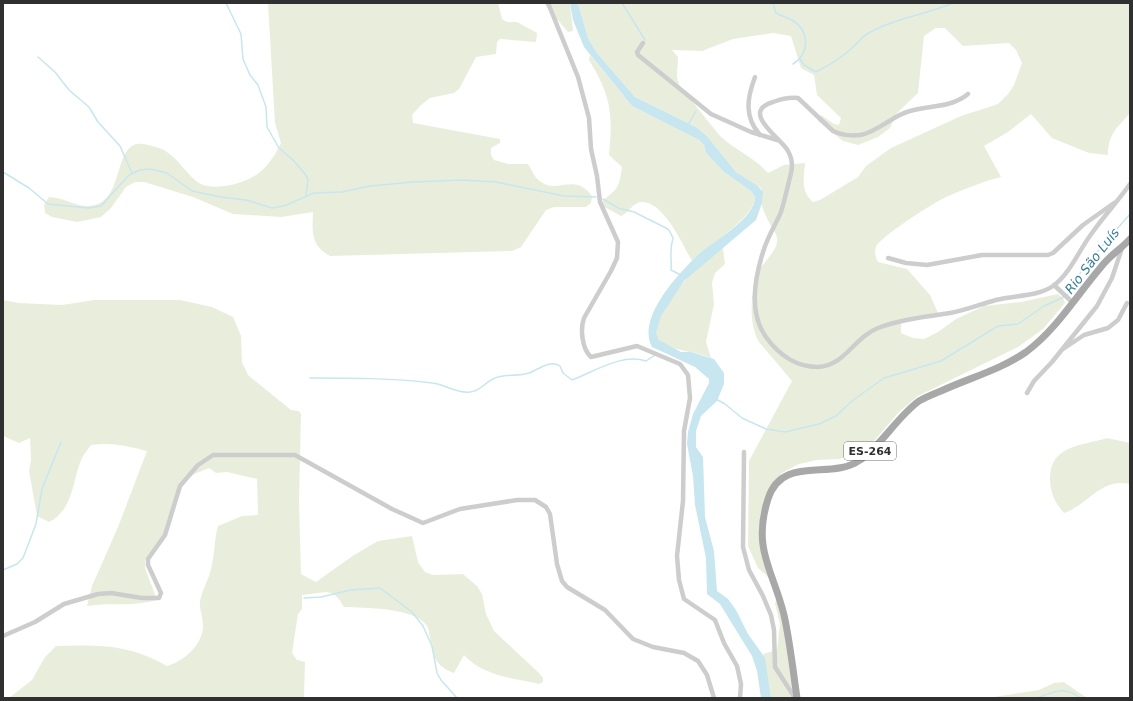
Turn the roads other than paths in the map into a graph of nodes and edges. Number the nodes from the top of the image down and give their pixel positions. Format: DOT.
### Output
graph roads {
  1 [pos="548,3"];
  2 [pos="643,44"];
  3 [pos="755,77"];
  4 [pos="968,94"];
  5 [pos="761,136"];
  6 [pos="779,140"];
  7 [pos="1130,184"];
  8 [pos="1120,198"];
  9 [pos="1130,239"];
  10 [pos="1120,249"];
  11 [pos="888,258"];
  12 [pos="1054,285"];
  13 [pos="1070,300"];
  14 [pos="1127,303"];
  15 [pos="1061,350"];
  16 [pos="1027,393"];
  17 [pos="744,452"];
  18 [pos="3,636"];
  19 [pos="714,698"];
  20 [pos="740,698"];
  21 [pos="796,698"];
  1 -- 20 [label="street"];
  2 -- 5 [label="street"];
  3 -- 5 [label="street"];
  4 -- 6 [label="street"];
  5 -- 6 [label="street"];
  6 -- 12 [label="street"];
  7 -- 8 [label="street"];
  8 -- 11 [label="street"];
  8 -- 12 [label="street"];
  9 -- 10 [label="main road, ES-264"];
  10 -- 13 [label="main road, ES-264"];
  10 -- 15 [label="street"];
  12 -- 13 [label="street"];
  13 -- 21 [label="main road, ES-264"];
  14 -- 15 [label="street"];
  15 -- 16 [label="street"];
  17 -- 21 [label="street"];
  18 -- 19 [label="street"];
}
